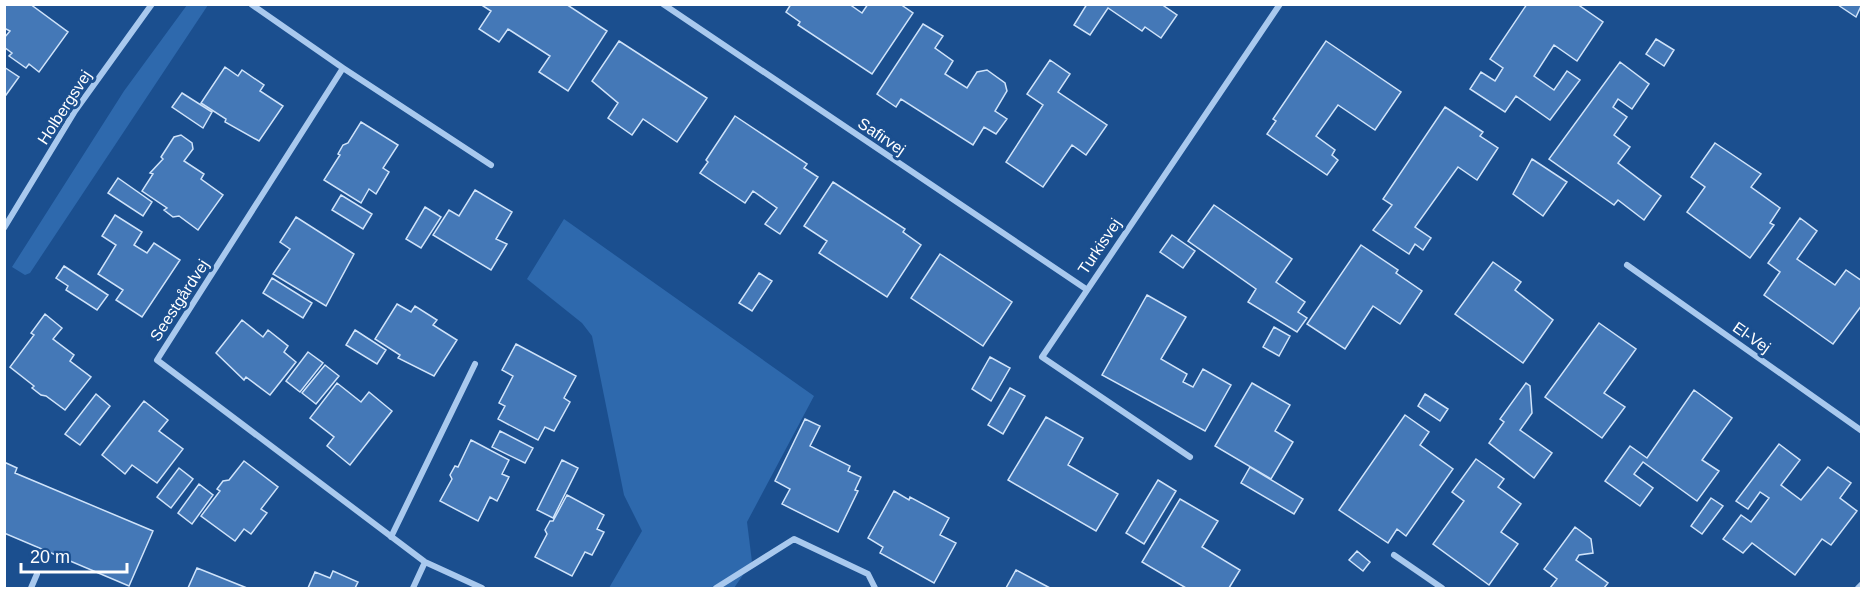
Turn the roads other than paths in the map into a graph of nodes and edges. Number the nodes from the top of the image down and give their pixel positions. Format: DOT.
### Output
graph roads {
  1 [pos="152,4"];
  2 [pos="251,4"];
  3 [pos="663,4"];
  4 [pos="1280,4"];
  5 [pos="343,68"];
  6 [pos="491,165"];
  7 [pos="4,228"];
  8 [pos="1627,265"];
  9 [pos="1086,289"];
  10 [pos="475,364"];
  11 [pos="1862,431"];
  12 [pos="1190,457"];
  13 [pos="391,537"];
  14 [pos="1394,555"];
  15 [pos="425,562"];
  16 [pos="37,574"];
  17 [pos="1862,584"];
  18 [pos="31,588"];
  19 [pos="412,588"];
  20 [pos="482,588"];
  21 [pos="716,588"];
  22 [pos="875,588"];
  23 [pos="1442,588"];
  24 [pos="1858,588"];
  1 -- 7 [label="street, Holbergsvej"];
  2 -- 5 [label="street"];
  3 -- 9 [label="street, Safirvej"];
  4 -- 9 [label="street, Turkisvej"];
  5 -- 6 [label="street"];
  5 -- 13 [label="street, Seestgårdvej"];
  8 -- 11 [label="street, El-Vej"];
  9 -- 12 [label="street, Turkisvej"];
  10 -- 13 [label="street"];
  13 -- 15 [label="street, Seestgårdvej"];
  14 -- 23 [label="street"];
  15 -- 19 [label="street"];
  15 -- 20 [label="street, Seestgårdvej"];
  16 -- 18 [label="street"];
  17 -- 24 [label="street"];
  21 -- 22 [label="street"];
}
